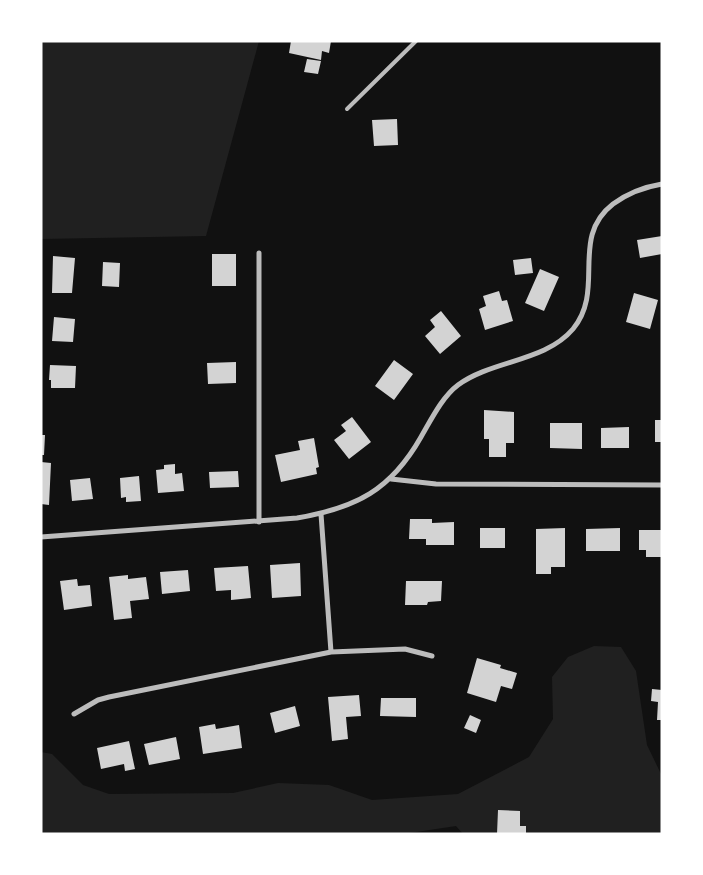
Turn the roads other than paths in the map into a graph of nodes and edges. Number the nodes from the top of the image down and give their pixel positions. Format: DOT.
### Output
graph roads {
  1 [pos="416,41"];
  2 [pos="347,109"];
  3 [pos="662,184"];
  4 [pos="259,253"];
  5 [pos="391,479"];
  6 [pos="662,485"];
  7 [pos="321,514"];
  8 [pos="259,522"];
  9 [pos="41,537"];
  10 [pos="331,652"];
  11 [pos="432,656"];
  12 [pos="74,714"];
  1 -- 2 [label="lane"];
  3 -- 5 [label="street"];
  4 -- 8 [label="street"];
  5 -- 6 [label="street"];
  5 -- 7 [label="street"];
  7 -- 8 [label="street"];
  7 -- 10 [label="street"];
  8 -- 9 [label="street"];
  10 -- 11 [label="street"];
  10 -- 12 [label="street"];
}
